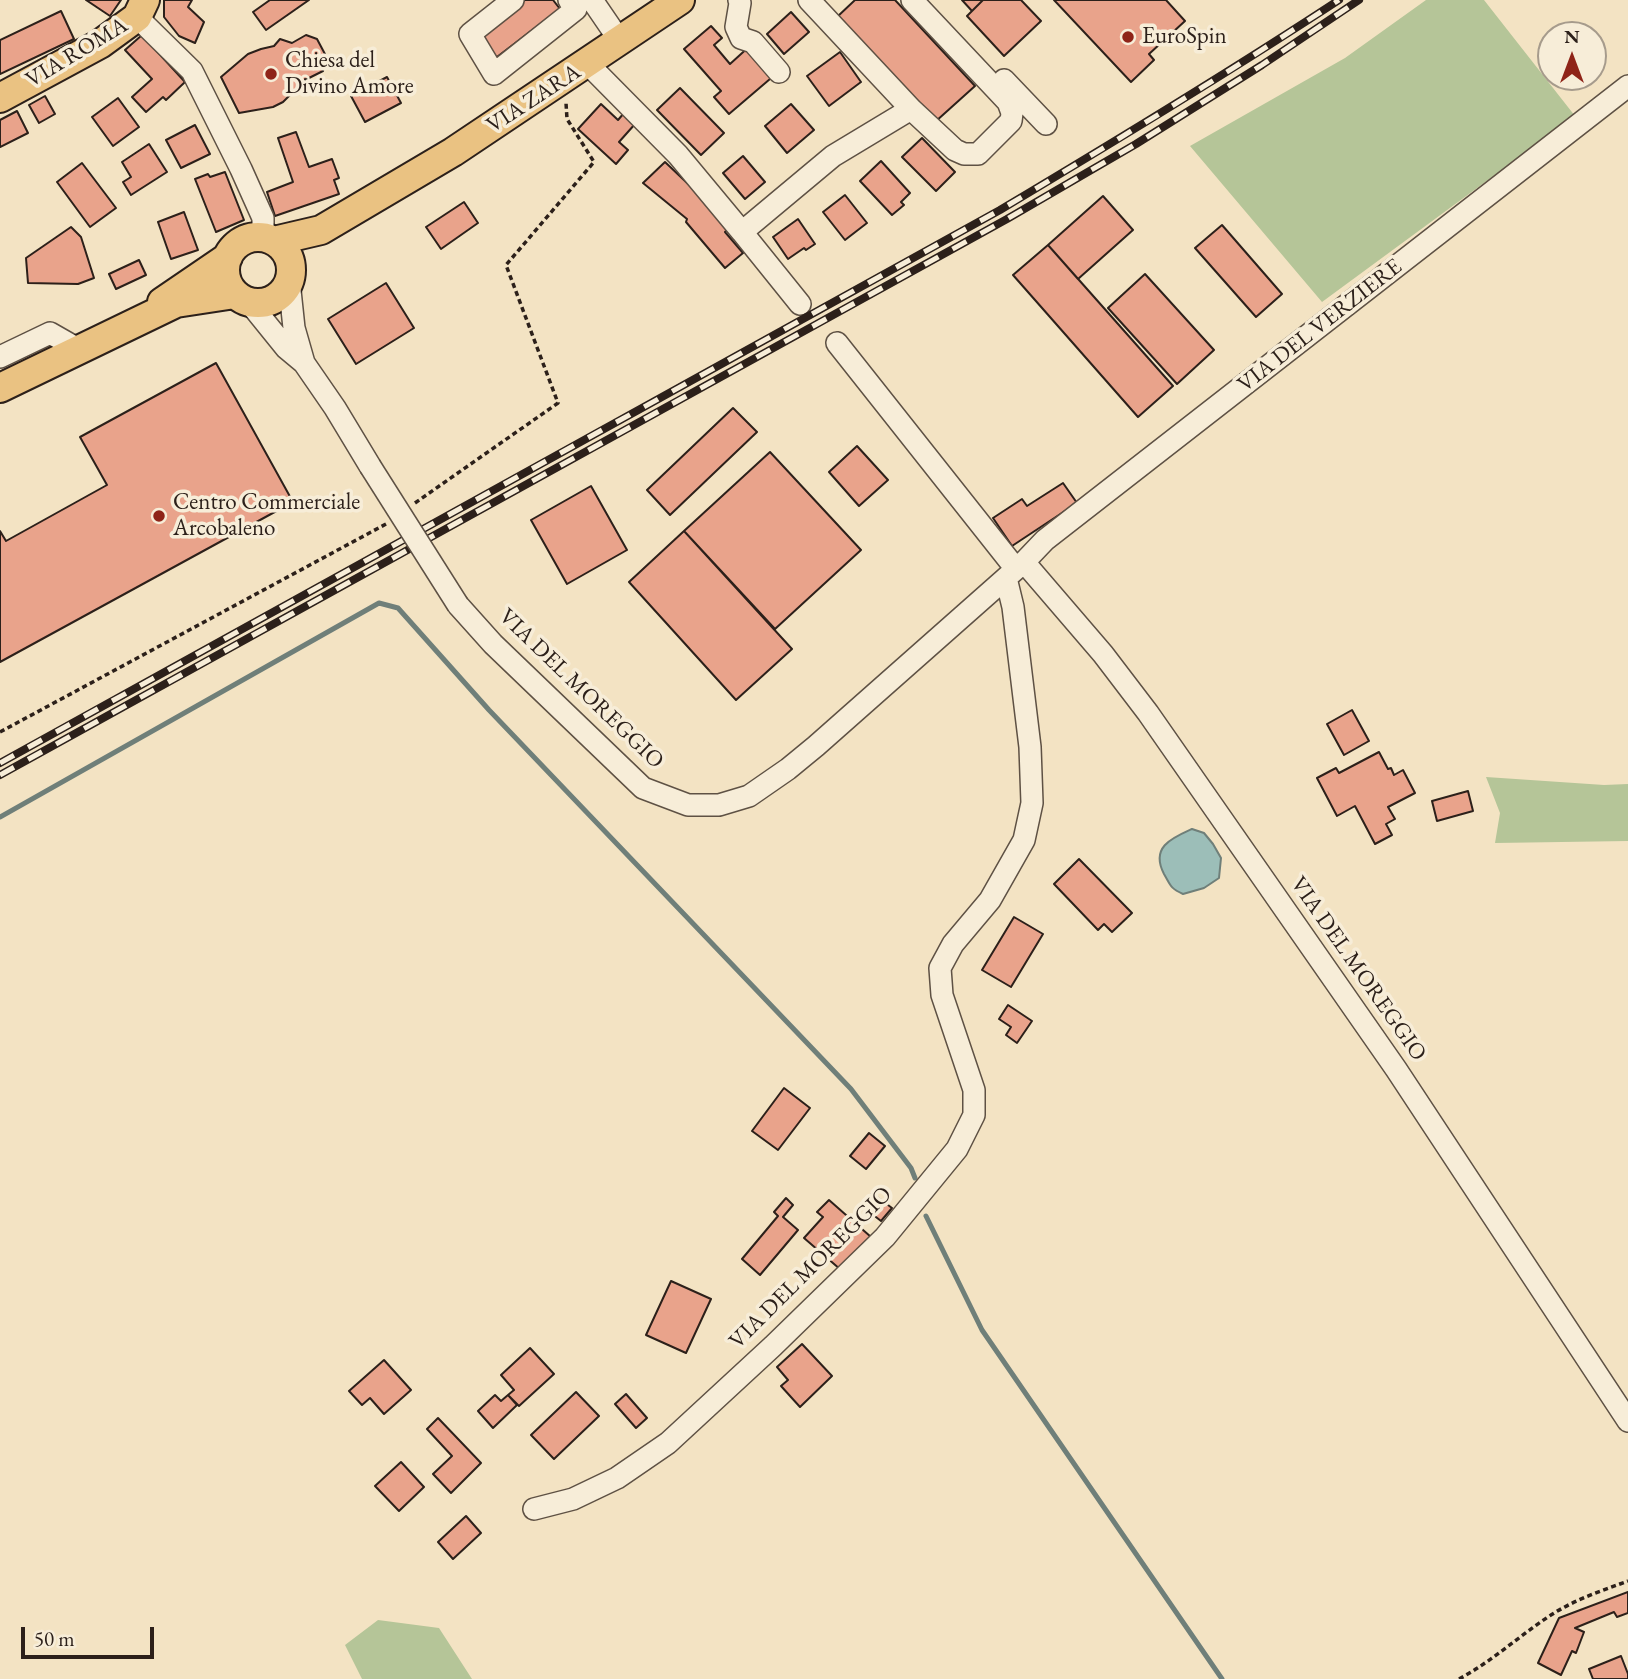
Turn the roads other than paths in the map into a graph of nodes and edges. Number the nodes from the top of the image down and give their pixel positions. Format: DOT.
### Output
graph roads {
  1 [pos="513,0"];
  2 [pos="569,0"];
  3 [pos="592,0"];
  4 [pos="680,0"];
  5 [pos="739,0"];
  6 [pos="810,0"];
  7 [pos="912,0"];
  8 [pos="928,0"];
  9 [pos="141,8"];
  10 [pos="620,41"];
  11 [pos="587,63"];
  12 [pos="779,72"];
  13 [pos="1628,86"];
  14 [pos="0,98"];
  15 [pos="911,109"];
  16 [pos="1046,124"];
  17 [pos="321,230"];
  18 [pos="742,232"];
  19 [pos="268,239"];
  20 [pos="228,257"];
  21 [pos="290,274"];
  22 [pos="242,298"];
  23 [pos="800,304"];
  24 [pos="131,323"];
  25 [pos="837,343"];
  26 [pos="78,349"];
  27 [pos="0,357"];
  28 [pos="304,363"];
  29 [pos="0,387"];
  30 [pos="1015,570"];
  31 [pos="1628,1421"];
  32 [pos="534,1509"];
  1 -- 2 [label="street"];
  3 -- 10 [label="street"];
  4 -- 10 [label="main road"];
  5 -- 12 [label="street"];
  6 -- 15 [label="street"];
  7 -- 15 [label="street"];
  8 -- 16 [label="street"];
  9 -- 14 [label="main road, VIA ROMA"];
  9 -- 19 [label="street"];
  10 -- 11 [label="main road"];
  11 -- 17 [label="main road, VIA ZARA"];
  11 -- 18 [label="street, VIA ZARA"];
  13 -- 30 [label="street, VIA DEL VERZIERE"];
  15 -- 18 [label="street"];
  17 -- 19 [label="main road, VIA ZARA"];
  17 -- 21 [label="main road, VIA ZARA"];
  18 -- 23 [label="street, VIA ZARA"];
  19 -- 20 [label="main road"];
  19 -- 21 [label="main road"];
  20 -- 22 [label="main road"];
  20 -- 24 [label="main road"];
  21 -- 22 [label="main road"];
  21 -- 28 [label="street, VIA DEL MOREGGIO"];
  22 -- 24 [label="main road"];
  22 -- 28 [label="street, VIA DEL MOREGGIO"];
  24 -- 26 [label="main road"];
  25 -- 30 [label="street, VIA DEL MOREGGIO"];
  26 -- 27 [label="street"];
  26 -- 29 [label="main road"];
  28 -- 30 [label="street, VIA DEL MOREGGIO, bridge"];
  30 -- 31 [label="street, VIA DEL MOREGGIO"];
  30 -- 32 [label="street, VIA DEL MOREGGIO"];
}
